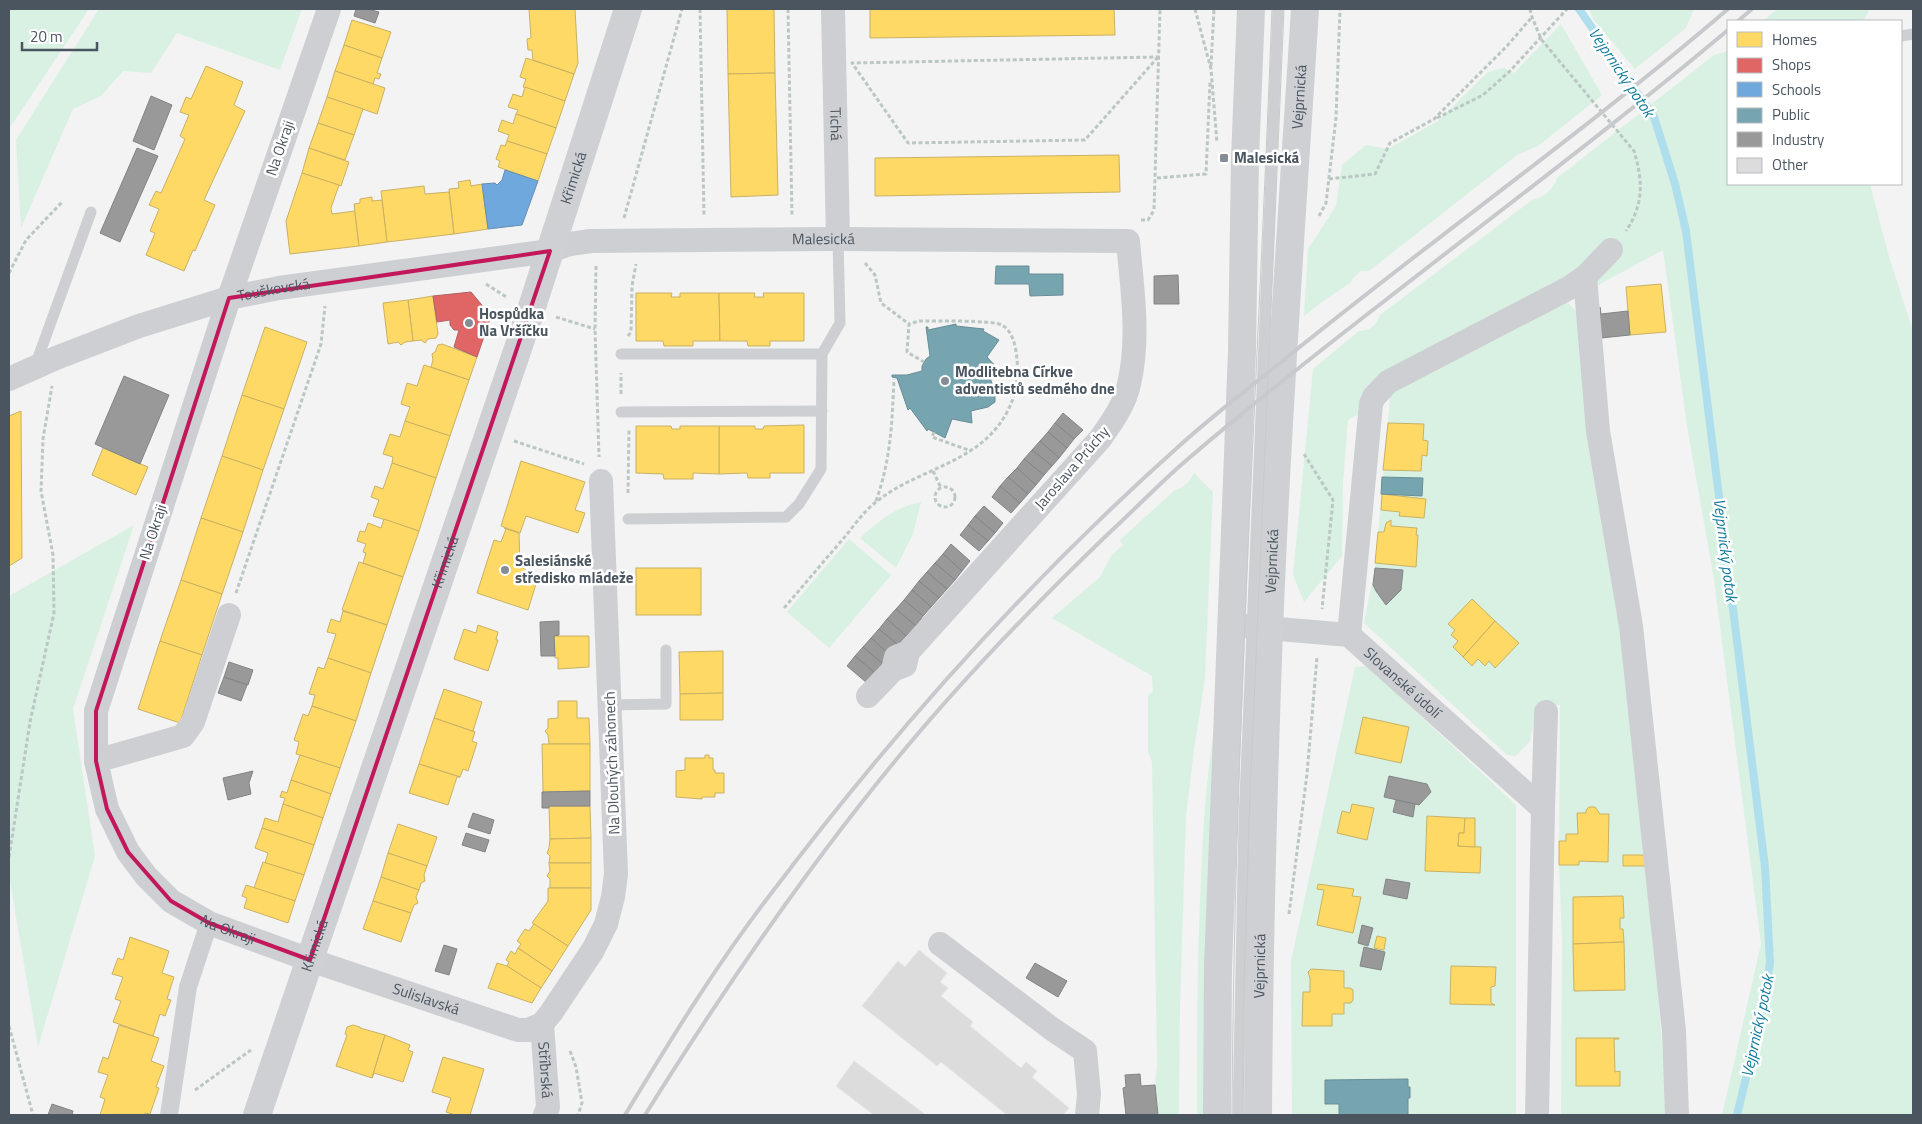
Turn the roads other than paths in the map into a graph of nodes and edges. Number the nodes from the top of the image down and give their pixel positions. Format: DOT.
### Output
graph roads {
  1 [pos="328,9"];
  2 [pos="628,9"];
  3 [pos="833,9"];
  4 [pos="1251,9"];
  5 [pos="1278,9"];
  6 [pos="1304,9"];
  7 [pos="91,212"];
  8 [pos="838,239"];
  9 [pos="1128,241"];
  10 [pos="1611,250"];
  11 [pos="550,251"];
  12 [pos="1585,278"];
  13 [pos="229,298"];
  14 [pos="621,354"];
  15 [pos="822,354"];
  16 [pos="34,368"];
  17 [pos="9,379"];
  18 [pos="822,411"];
  19 [pos="621,412"];
  20 [pos="597,468"];
  21 [pos="628,520"];
  22 [pos="229,615"];
  23 [pos="1251,626"];
  24 [pos="1349,634"];
  25 [pos="666,650"];
  26 [pos="868,696"];
  27 [pos="610,705"];
  28 [pos="1546,712"];
  29 [pos="96,761"];
  30 [pos="1544,809"];
  31 [pos="209,923"];
  32 [pos="940,944"];
  33 [pos="310,960"];
  34 [pos="542,1024"];
  35 [pos="169,1112"];
  36 [pos="257,1115"];
  37 [pos="544,1115"];
  38 [pos="1086,1115"];
  39 [pos="1217,1115"];
  40 [pos="1238,1115"];
  41 [pos="1258,1115"];
  42 [pos="1537,1115"];
  43 [pos="1677,1115"];
  1 -- 13 [label="street, Na Okraji"];
  2 -- 11 [label="main road, Křimická"];
  3 -- 8 [label="street, Tichá"];
  4 -- 23 [label="main road, Vejprnická"];
  5 -- 23 [label="lane, Vejprnická"];
  6 -- 23 [label="main road, Vejprnická"];
  7 -- 16 [label="lane"];
  8 -- 9 [label="street, Malesická"];
  8 -- 11 [label="street, Malesická"];
  8 -- 15 [label="lane"];
  9 -- 26 [label="street, Jaroslava Průchy"];
  10 -- 12 [label="street"];
  11 -- 13 [label="street, Touškovská"];
  11 -- 33 [label="main road, Křimická"];
  12 -- 24 [label="street"];
  12 -- 43 [label="street"];
  13 -- 16 [label="street, Touškovská"];
  13 -- 29 [label="street, Na Okraji"];
  14 -- 15 [label="lane"];
  15 -- 18 [label="lane"];
  16 -- 17 [label="street, Touškovská"];
  18 -- 19 [label="lane"];
  18 -- 21 [label="lane"];
  20 -- 27 [label="street, Na Dlouhých záhonech"];
  22 -- 29 [label="street"];
  23 -- 24 [label="street, Slovanské údolí"];
  23 -- 39 [label="main road, Vejprnická"];
  23 -- 40 [label="lane, Vejprnická"];
  23 -- 41 [label="main road, Vejprnická"];
  24 -- 30 [label="street, Slovanské údolí"];
  25 -- 27 [label="lane"];
  27 -- 34 [label="street, Na Dlouhých záhonech"];
  28 -- 30 [label="street"];
  29 -- 31 [label="street, Na Okraji"];
  30 -- 42 [label="street"];
  31 -- 33 [label="street, Na Okraji"];
  31 -- 35 [label="street"];
  32 -- 38 [label="street"];
  33 -- 34 [label="street, Sulislavská"];
  33 -- 36 [label="main road, Křimická"];
  34 -- 37 [label="street, Stříbrská"];
}
